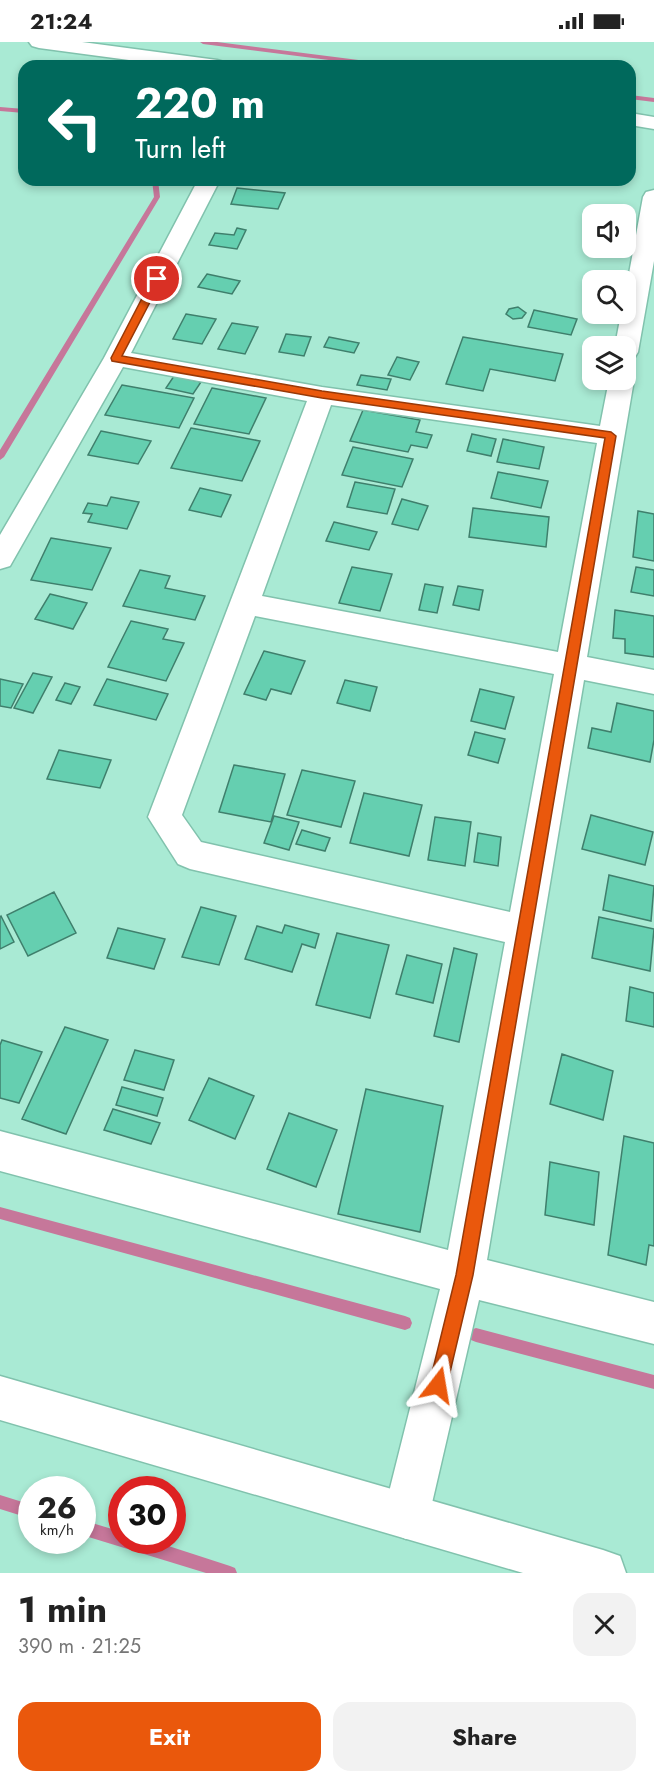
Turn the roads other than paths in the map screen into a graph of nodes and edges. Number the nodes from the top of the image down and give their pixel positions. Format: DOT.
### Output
graph roads {
  1 [pos="39,42"];
  2 [pos="172,60"];
  3 [pos="636,120"];
  4 [pos="654,123"];
  5 [pos="206,186"];
  6 [pos="654,197"];
  7 [pos="643,312"];
  8 [pos="633,336"];
  9 [pos="116,358"];
  10 [pos="619,390"];
  11 [pos="322,395"];
  12 [pos="611,436"];
  13 [pos="0,559"];
  14 [pos="244,603"];
  15 [pos="570,668"];
  16 [pos="654,682"];
  17 [pos="525,931"];
  18 [pos="0,1151"];
  19 [pos="465,1275"];
  20 [pos="654,1323"];
  21 [pos="0,1398"];
  22 [pos="406,1516"];
  23 [pos="603,1573"];
  1 -- 2 [label="street"];
  3 -- 4 [label="street"];
  5 -- 9 [label="street"];
  6 -- 7 [label="street"];
  7 -- 8 [label="street"];
  9 -- 11 [label="street"];
  9 -- 13 [label="street"];
  10 -- 12 [label="street"];
  11 -- 12 [label="street"];
  11 -- 14 [label="street"];
  12 -- 15 [label="street"];
  14 -- 15 [label="street"];
  14 -- 17 [label="street"];
  15 -- 16 [label="street"];
  15 -- 17 [label="street"];
  17 -- 19 [label="street"];
  18 -- 19 [label="street"];
  19 -- 20 [label="street"];
  19 -- 22 [label="street"];
  21 -- 22 [label="street"];
  22 -- 23 [label="street"];
}
